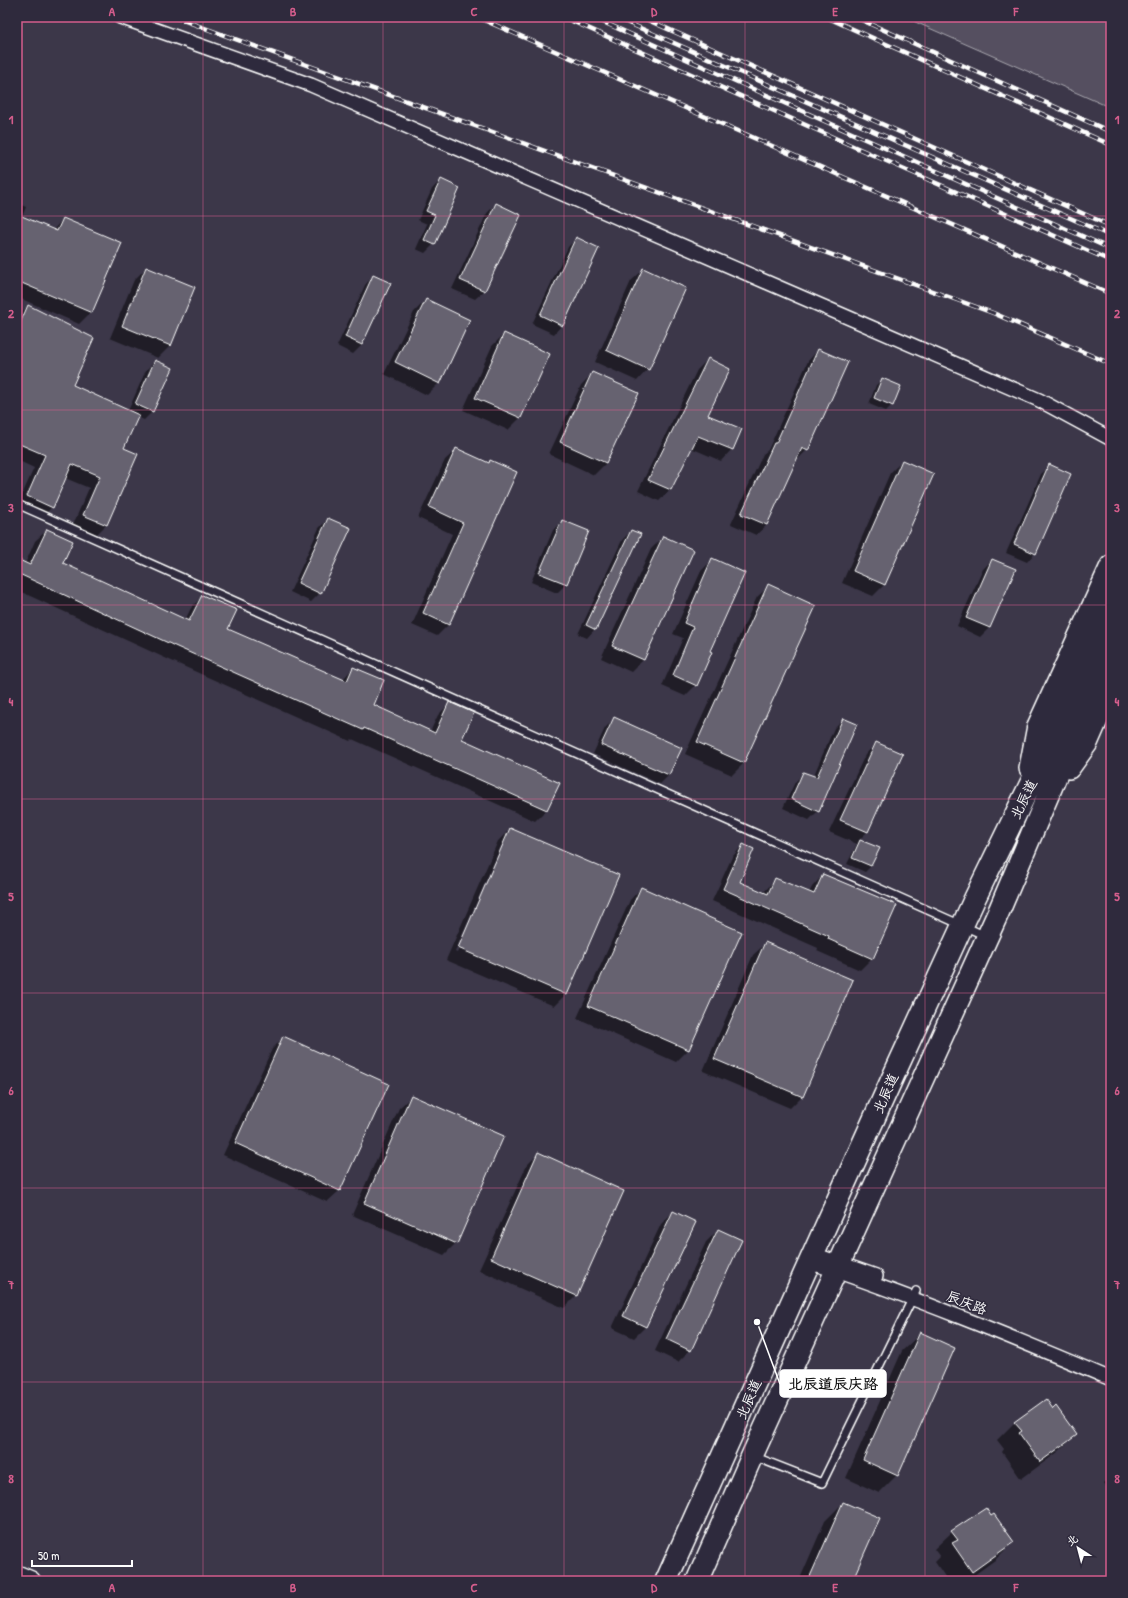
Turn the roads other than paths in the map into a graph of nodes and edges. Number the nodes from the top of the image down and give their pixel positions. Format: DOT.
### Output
graph roads {
  1 [pos="120,17"];
  2 [pos="1111,439"];
  3 [pos="17,504"];
  4 [pos="1111,566"];
  5 [pos="1111,608"];
  6 [pos="1111,652"];
  7 [pos="1111,688"];
  8 [pos="1024,796"];
  9 [pos="1044,805"];
  10 [pos="962,925"];
  11 [pos="988,937"];
  12 [pos="811,1258"];
  13 [pos="839,1267"];
  14 [pos="914,1294"];
  15 [pos="1111,1371"];
  16 [pos="1111,1379"];
  17 [pos="752,1456"];
  18 [pos="17,1575"];
  19 [pos="31,1581"];
  20 [pos="666,1581"];
  21 [pos="697,1581"];
  1 -- 2 [label="street"];
  3 -- 10 [label="lane"];
  4 -- 8 [label="main road"];
  5 -- 8 [label="main road, 北辰道"];
  6 -- 9 [label="main road, 北辰道"];
  7 -- 9 [label="main road"];
  8 -- 10 [label="main road, 北辰道"];
  9 -- 11 [label="main road, 北辰道"];
  10 -- 11 [label="lane"];
  10 -- 12 [label="main road, 北辰道"];
  11 -- 13 [label="main road, 北辰道"];
  12 -- 13 [label="street, 辰庆路"];
  12 -- 20 [label="main road, 北辰道"];
  13 -- 14 [label="street, 辰庆路"];
  13 -- 17 [label="main road, 北辰道"];
  14 -- 15 [label="street, 辰庆路"];
  14 -- 16 [label="street, 辰庆路"];
  14 -- 17 [label="lane"];
  17 -- 21 [label="main road, 北辰道"];
  18 -- 19 [label="main road"];
}
